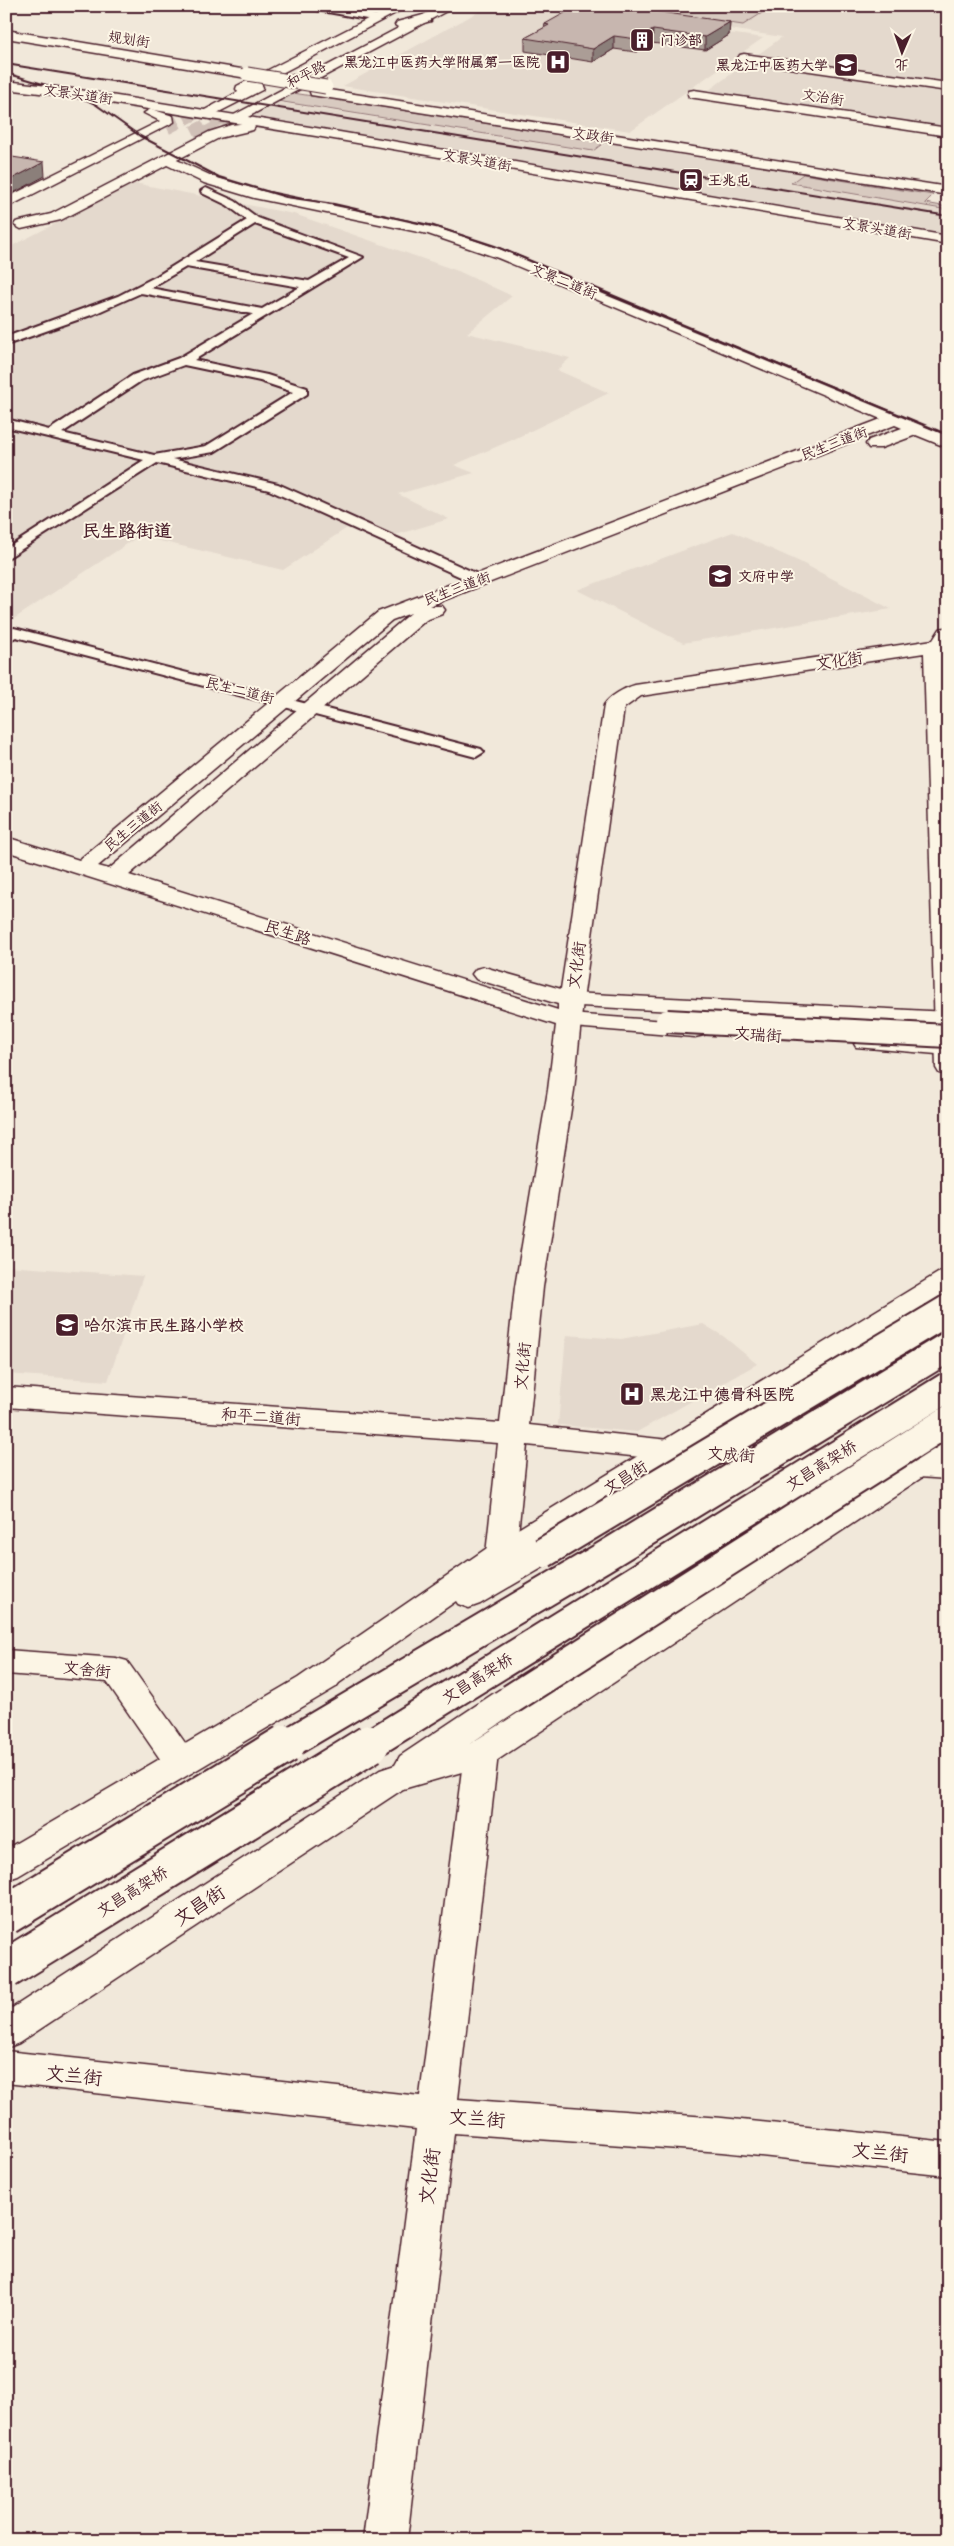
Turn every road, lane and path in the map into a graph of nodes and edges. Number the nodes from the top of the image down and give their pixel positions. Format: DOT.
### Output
graph roads {
  1 [pos="298,6"];
  2 [pos="403,6"];
  3 [pos="450,6"];
  4 [pos="427,10"];
  5 [pos="380,20"];
  6 [pos="6,34"];
  7 [pos="6,40"];
  8 [pos="410,43"];
  9 [pos="744,58"];
  10 [pos="243,76"];
  11 [pos="6,85"];
  12 [pos="325,87"];
  13 [pos="948,87"];
  14 [pos="6,90"];
  15 [pos="694,94"];
  16 [pos="206,110"];
  17 [pos="151,113"];
  18 [pos="248,127"];
  19 [pos="171,129"];
  20 [pos="948,132"];
  21 [pos="198,133"];
  22 [pos="168,160"];
  23 [pos="948,184"];
  24 [pos="206,191"];
  25 [pos="948,192"];
  26 [pos="6,204"];
  27 [pos="6,214"];
  28 [pos="254,220"];
  29 [pos="21,225"];
  30 [pos="6,232"];
  31 [pos="948,240"];
  32 [pos="948,244"];
  33 [pos="182,263"];
  34 [pos="311,285"];
  35 [pos="137,290"];
  36 [pos="264,313"];
  37 [pos="6,342"];
  38 [pos="183,361"];
  39 [pos="896,419"];
  40 [pos="6,423"];
  41 [pos="915,429"];
  42 [pos="51,434"];
  43 [pos="948,443"];
  44 [pos="217,455"];
  45 [pos="156,458"];
  46 [pos="273,487"];
  47 [pos="6,555"];
  48 [pos="479,580"];
  49 [pos="6,638"];
  50 [pos="944,643"];
  51 [pos="284,701"];
  52 [pos="309,709"];
  53 [pos="948,711"];
  54 [pos="476,752"];
  55 [pos="6,833"];
  56 [pos="6,844"];
  57 [pos="88,863"];
  58 [pos="119,872"];
  59 [pos="570,1010"];
  60 [pos="947,1040"];
  61 [pos="948,1279"];
  62 [pos="948,1310"];
  63 [pos="948,1347"];
  64 [pos="948,1387"];
  65 [pos="6,1397"];
  66 [pos="948,1420"];
  67 [pos="516,1434"];
  68 [pos="948,1446"];
  69 [pos="669,1450"];
  70 [pos="912,1467"];
  71 [pos="948,1469"];
  72 [pos="501,1554"];
  73 [pos="6,1662"];
  74 [pos="310,1686"];
  75 [pos="481,1754"];
  76 [pos="180,1763"];
  77 [pos="392,1779"];
  78 [pos="6,1866"];
  79 [pos="6,1915"];
  80 [pos="6,1969"];
  81 [pos="6,2032"];
  82 [pos="6,2067"];
  83 [pos="437,2115"];
  84 [pos="948,2159"];
  85 [pos="385,2540"];
  1 -- 5 [label="street"];
  2 -- 5 [label="main road"];
  3 -- 4 [label="main road"];
  4 -- 4 [label="main road, 和平路"];
  4 -- 5 [label="main road, 和平路"];
  4 -- 8 [label="main road"];
  5 -- 10 [label="main road"];
  5 -- 16 [label="main road, 和平路"];
  6 -- 10 [label="main road, 规划街"];
  7 -- 10 [label="main road, 规划街"];
  9 -- 13 [label="main road"];
  10 -- 12 [label="main road, 文政街"];
  11 -- 31 [label="main road, 文景头道街"];
  12 -- 23 [label="main road, 文政街"];
  12 -- 25 [label="main road, 文政街"];
  14 -- 17 [label="main road, 文景头道街"];
  15 -- 20 [label="main road, 文治街"];
  17 -- 18 [label="main road, 文景头道街"];
  17 -- 26 [label="main road"];
  18 -- 22 [label="main road"];
  18 -- 32 [label="main road, 文景头道街"];
  19 -- 27 [label="main road"];
  21 -- 29 [label="main road"];
  22 -- 29 [label="main road"];
  22 -- 39 [label="main road, 文景二道街"];
  24 -- 28 [label="street"];
  28 -- 33 [label="street"];
  28 -- 34 [label="street"];
  29 -- 30 [label="main road"];
  33 -- 34 [label="street"];
  33 -- 35 [label="street"];
  34 -- 36 [label="street"];
  35 -- 36 [label="street"];
  35 -- 37 [label="street"];
  36 -- 38 [label="street"];
  38 -- 42 [label="street"];
  38 -- 44 [label="street"];
  39 -- 41 [label="main road, 文景二道街"];
  39 -- 48 [label="main road, 民生三道街"];
  40 -- 42 [label="street"];
  41 -- 43 [label="main road, 文景二道街"];
  41 -- 52 [label="main road, 民生三道街"];
  42 -- 45 [label="street"];
  44 -- 45 [label="street"];
  44 -- 46 [label="street"];
  45 -- 46 [label="street"];
  45 -- 47 [label="street"];
  46 -- 48 [label="street"];
  48 -- 51 [label="main road, 民生三道街"];
  49 -- 51 [label="street, 民生二道街"];
  50 -- 53 [label="main road"];
  50 -- 59 [label="main road, 文化街"];
  50 -- 60 [label="main road"];
  51 -- 52 [label="street, 民生二道街"];
  51 -- 57 [label="main road, 民生三道街"];
  52 -- 54 [label="street, 民生二道街"];
  52 -- 58 [label="main road, 民生三道街"];
  55 -- 57 [label="main road, 民生路"];
  56 -- 57 [label="main road, 民生路"];
  57 -- 58 [label="main road, 民生路"];
  58 -- 59 [label="main road, 民生路"];
  59 -- 60 [label="main road, 文瑞街"];
  59 -- 60 [label="main road, bridge"];
  59 -- 67 [label="main road, 文化街"];
  61 -- 69 [label="main road, 文昌街"];
  62 -- 74 [label="main road, bridge"];
  63 -- 79 [label="main road, bridge"];
  64 -- 80 [label="main road, 文昌高架桥, bridge"];
  65 -- 67 [label="main road, 和平二道街"];
  66 -- 77 [label="main road, 文昌街, bridge"];
  67 -- 69 [label="main road, 文成街"];
  67 -- 72 [label="main road, 文化街"];
  68 -- 70 [label="main road, 文昌街"];
  69 -- 70 [label="main road, 文成街"];
  69 -- 72 [label="main road, 文昌街"];
  70 -- 71 [label="main road, 文成街"];
  70 -- 75 [label="main road, 文昌街"];
  72 -- 74 [label="main road, 文昌街"];
  73 -- 76 [label="main road, 文舍街"];
  74 -- 76 [label="main road"];
  75 -- 77 [label="main road, 文昌街"];
  75 -- 83 [label="main road, 文化街"];
  76 -- 78 [label="main road"];
  77 -- 81 [label="main road, 文昌街"];
  82 -- 83 [label="main road, 文兰街"];
  83 -- 84 [label="main road, 文兰街"];
  83 -- 85 [label="main road, 文化街"];
}
